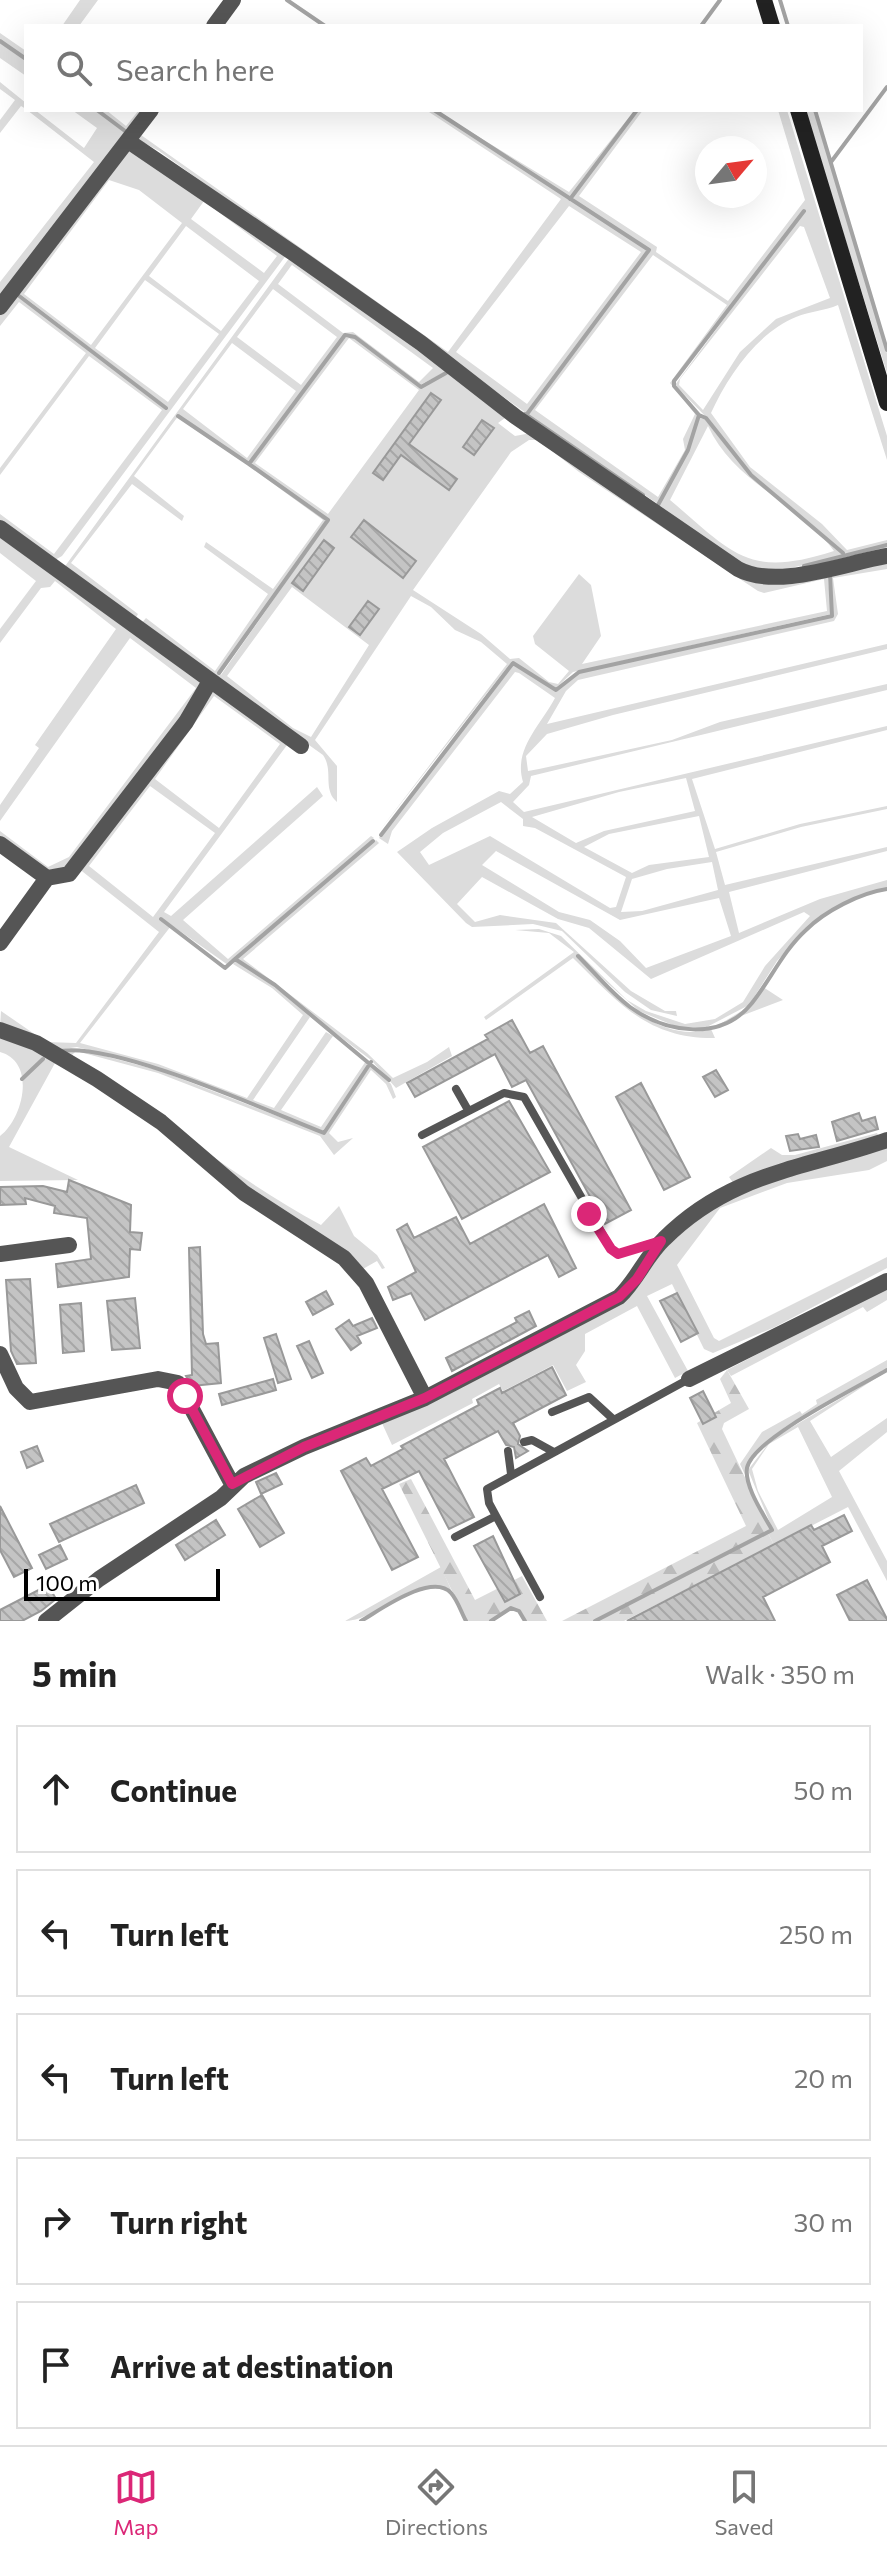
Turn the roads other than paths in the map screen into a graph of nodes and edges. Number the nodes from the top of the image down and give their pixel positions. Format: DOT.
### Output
graph roads {
  1 [pos="233,0"];
  2 [pos="764,0"];
  3 [pos="215,24"];
  4 [pos="771,24"];
  5 [pos="150,112"];
  6 [pos="799,112"];
  7 [pos="128,141"];
  8 [pos="0,307"];
  9 [pos="887,403"];
  10 [pos="0,528"];
  11 [pos="887,556"];
  12 [pos="210,681"];
  13 [pos="301,746"];
  14 [pos="0,844"];
  15 [pos="47,878"];
  16 [pos="0,943"];
  17 [pos="0,1030"];
  18 [pos="456,1089"];
  19 [pos="468,1110"];
  20 [pos="422,1135"];
  21 [pos="887,1140"];
  22 [pos="661,1241"];
  23 [pos="69,1245"];
  24 [pos="0,1254"];
  25 [pos="887,1281"];
  26 [pos="0,1354"];
  27 [pos="689,1379"];
  28 [pos="425,1398"];
  29 [pos="552,1412"];
  30 [pos="613,1419"];
  31 [pos="524,1442"];
  32 [pos="508,1451"];
  33 [pos="552,1451"];
  34 [pos="511,1474"];
  35 [pos="232,1484"];
  36 [pos="496,1516"];
  37 [pos="455,1537"];
  38 [pos="540,1597"];
  39 [pos="46,1621"];
  1 -- 3 [label="street"];
  2 -- 4 [label="main road"];
  5 -- 7 [label="street"];
  6 -- 9 [label="main road"];
  7 -- 8 [label="street"];
  7 -- 11 [label="street"];
  10 -- 12 [label="street"];
  12 -- 13 [label="street"];
  12 -- 15 [label="street"];
  14 -- 15 [label="street"];
  15 -- 16 [label="street"];
  17 -- 28 [label="street"];
  18 -- 19 [label="lane"];
  19 -- 20 [label="lane"];
  19 -- 22 [label="lane"];
  21 -- 22 [label="street"];
  22 -- 28 [label="street"];
  23 -- 24 [label="street"];
  25 -- 27 [label="street"];
  26 -- 35 [label="street"];
  27 -- 30 [label="lane"];
  28 -- 35 [label="street"];
  29 -- 30 [label="lane"];
  30 -- 33 [label="lane"];
  31 -- 33 [label="lane"];
  32 -- 34 [label="lane"];
  33 -- 34 [label="lane"];
  34 -- 36 [label="lane"];
  35 -- 39 [label="street"];
  36 -- 37 [label="lane"];
  36 -- 38 [label="lane"];
}
